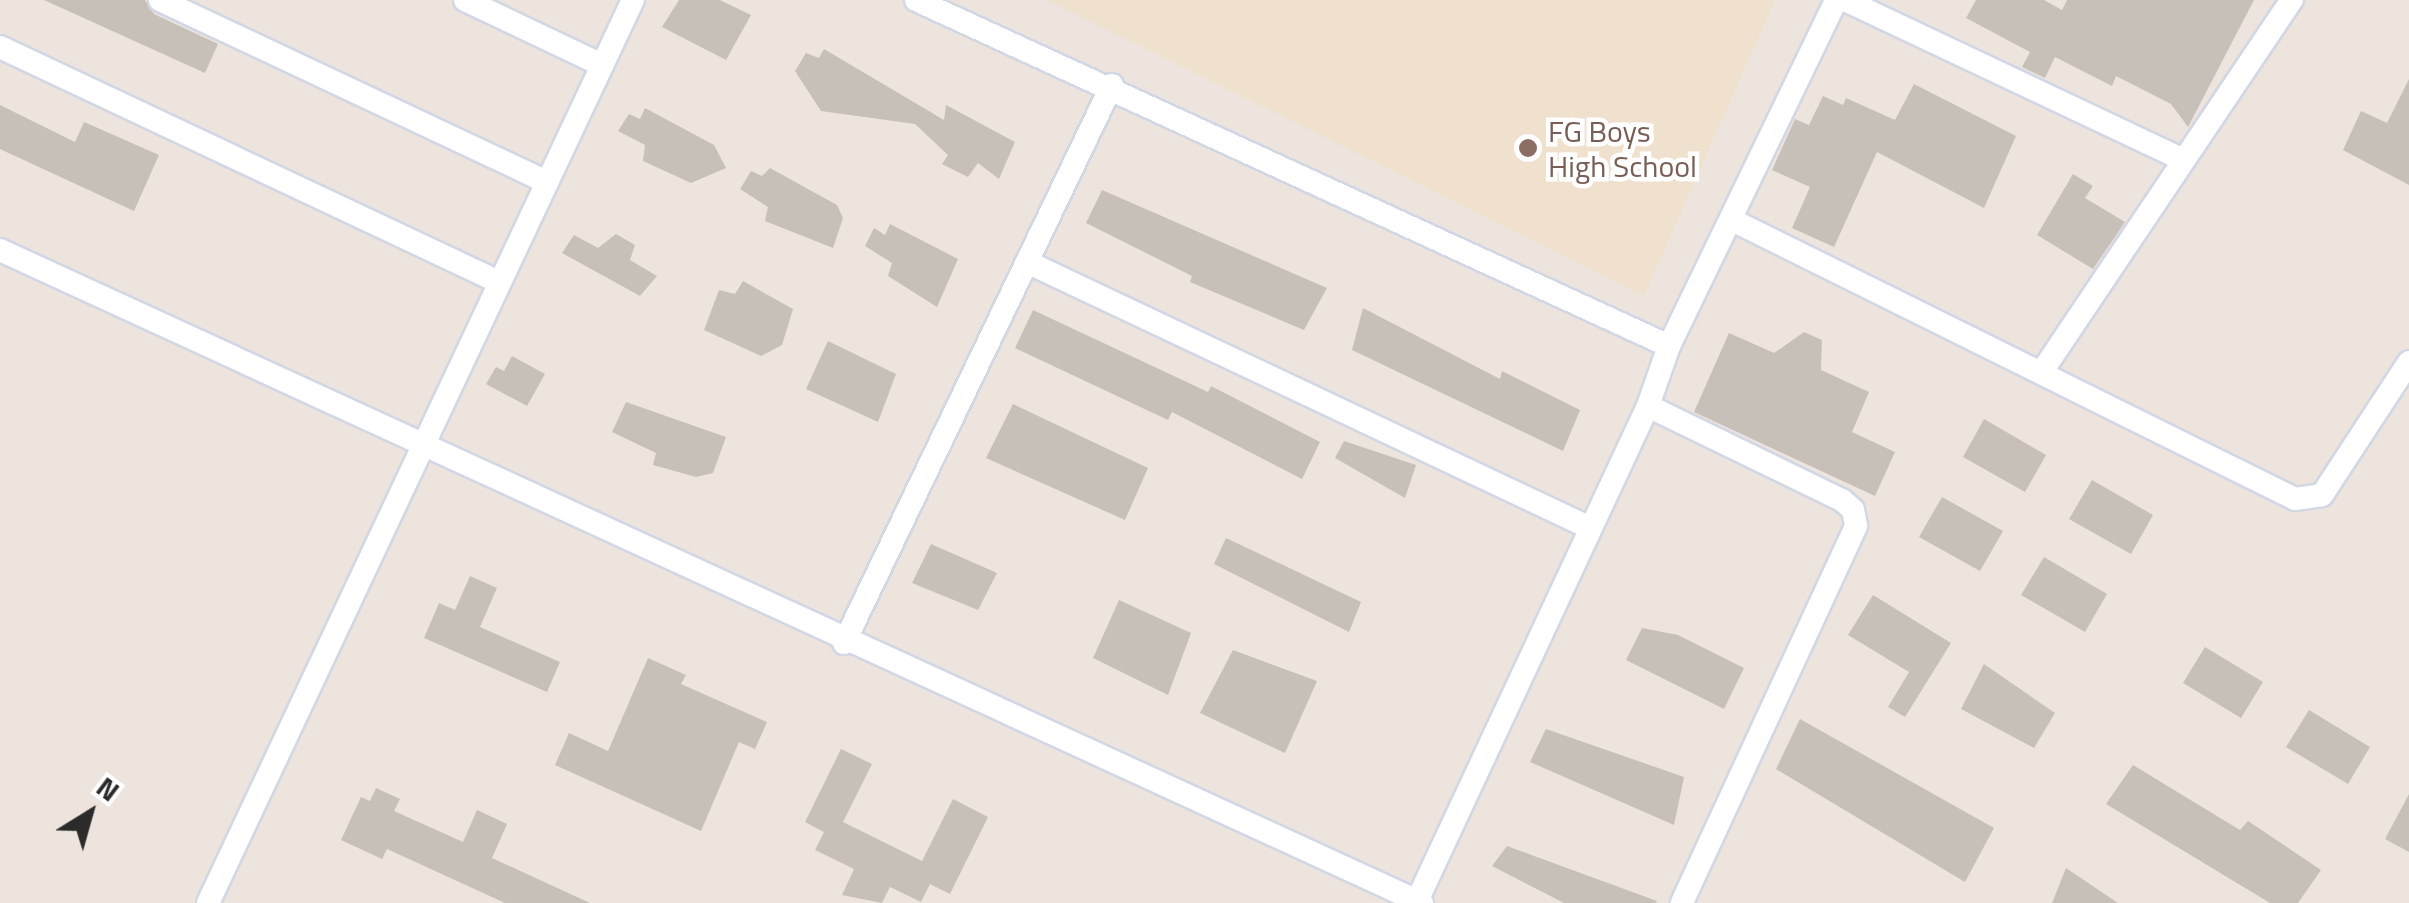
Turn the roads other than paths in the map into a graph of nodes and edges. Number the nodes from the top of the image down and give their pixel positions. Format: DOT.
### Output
graph roads {
  1 [pos="160,0"];
  2 [pos="465,0"];
  3 [pos="633,0"];
  4 [pos="916,0"];
  5 [pos="1836,0"];
  6 [pos="1846,0"];
  7 [pos="2292,0"];
  8 [pos="0,47"];
  9 [pos="602,65"];
  10 [pos="1112,85"];
  11 [pos="2180,159"];
  12 [pos="547,182"];
  13 [pos="1734,222"];
  14 [pos="0,250"];
  15 [pos="1027,262"];
  16 [pos="499,282"];
  17 [pos="1669,346"];
  18 [pos="2409,362"];
  19 [pos="2044,370"];
  20 [pos="1648,406"];
  21 [pos="422,445"];
  22 [pos="1588,526"];
  23 [pos="844,643"];
  24 [pos="1418,902"];
  25 [pos="208,903"];
  26 [pos="1682,903"];
  1 -- 12 [label="street"];
  2 -- 9 [label="street"];
  3 -- 9 [label="street"];
  4 -- 10 [label="street"];
  5 -- 13 [label="street"];
  6 -- 11 [label="street"];
  7 -- 11 [label="street"];
  8 -- 16 [label="street"];
  9 -- 12 [label="street"];
  10 -- 15 [label="street"];
  10 -- 17 [label="street"];
  11 -- 19 [label="street"];
  12 -- 16 [label="street"];
  13 -- 17 [label="street"];
  13 -- 19 [label="street"];
  14 -- 21 [label="street"];
  15 -- 22 [label="street"];
  15 -- 23 [label="street"];
  16 -- 21 [label="street"];
  17 -- 20 [label="street"];
  18 -- 19 [label="street"];
  20 -- 22 [label="street"];
  20 -- 26 [label="street"];
  21 -- 23 [label="street"];
  21 -- 25 [label="street"];
  22 -- 24 [label="street"];
  23 -- 24 [label="street"];
}
